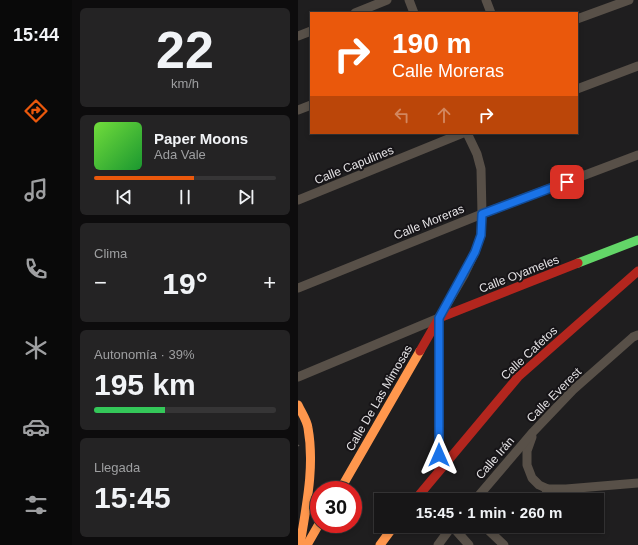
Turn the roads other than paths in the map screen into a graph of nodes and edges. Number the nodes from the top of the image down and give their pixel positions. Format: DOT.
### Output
graph roads {
  1 [pos="387,0"];
  2 [pos="409,0"];
  3 [pos="486,0"];
  4 [pos="629,0"];
  5 [pos="357,12"];
  6 [pos="414,12"];
  7 [pos="490,12"];
  8 [pos="578,19"];
  9 [pos="310,31"];
  10 [pos="298,36"];
  11 [pos="638,66"];
  12 [pos="578,89"];
  13 [pos="310,105"];
  14 [pos="298,110"];
  15 [pos="461,134"];
  16 [pos="467,134"];
  17 [pos="638,155"];
  18 [pos="298,200"];
  19 [pos="482,214"];
  20 [pos="638,240"];
  21 [pos="638,271"];
  22 [pos="298,288"];
  23 [pos="439,318"];
  24 [pos="638,335"];
  25 [pos="298,378"];
  26 [pos="298,405"];
  27 [pos="533,432"];
  28 [pos="439,470"];
  29 [pos="345,481"];
  30 [pos="638,483"];
  31 [pos="548,489"];
  32 [pos="421,493"];
  33 [pos="481,493"];
  34 [pos="546,493"];
  35 [pos="314,533"];
  36 [pos="389,533"];
  37 [pos="447,533"];
  38 [pos="458,533"];
  39 [pos="491,533"];
  40 [pos="300,545"];
  41 [pos="307,545"];
  42 [pos="380,545"];
  43 [pos="438,545"];
  44 [pos="469,545"];
  45 [pos="504,545"];
  1 -- 5 [label="street"];
  2 -- 6 [label="street"];
  3 -- 7 [label="street"];
  4 -- 8 [label="street"];
  9 -- 10 [label="street"];
  11 -- 12 [label="street"];
  13 -- 14 [label="street"];
  15 -- 18 [label="street, Calle Capulines"];
  16 -- 19 [label="street"];
  17 -- 19 [label="street, Calle Moreras"];
  19 -- 22 [label="street, Calle Moreras"];
  19 -- 23 [label="street"];
  20 -- 23 [label="street, Calle Oyameles"];
  21 -- 28 [label="street, Calle Cafetos"];
  23 -- 25 [label="street, Calle Oyameles"];
  23 -- 28 [label="street"];
  23 -- 29 [label="street, Calle De Las Mimosas"];
  24 -- 27 [label="street, Calle Everest"];
  26 -- 40 [label="street"];
  27 -- 31 [label="street, Calle Everest"];
  27 -- 33 [label="street, Calle Irán"];
  28 -- 32 [label="street, Calle Cafetos"];
  30 -- 31 [label="street"];
  31 -- 34 [label="street"];
  35 -- 41 [label="street"];
  36 -- 42 [label="street"];
  37 -- 43 [label="street"];
  38 -- 44 [label="street"];
  39 -- 45 [label="street"];
}
